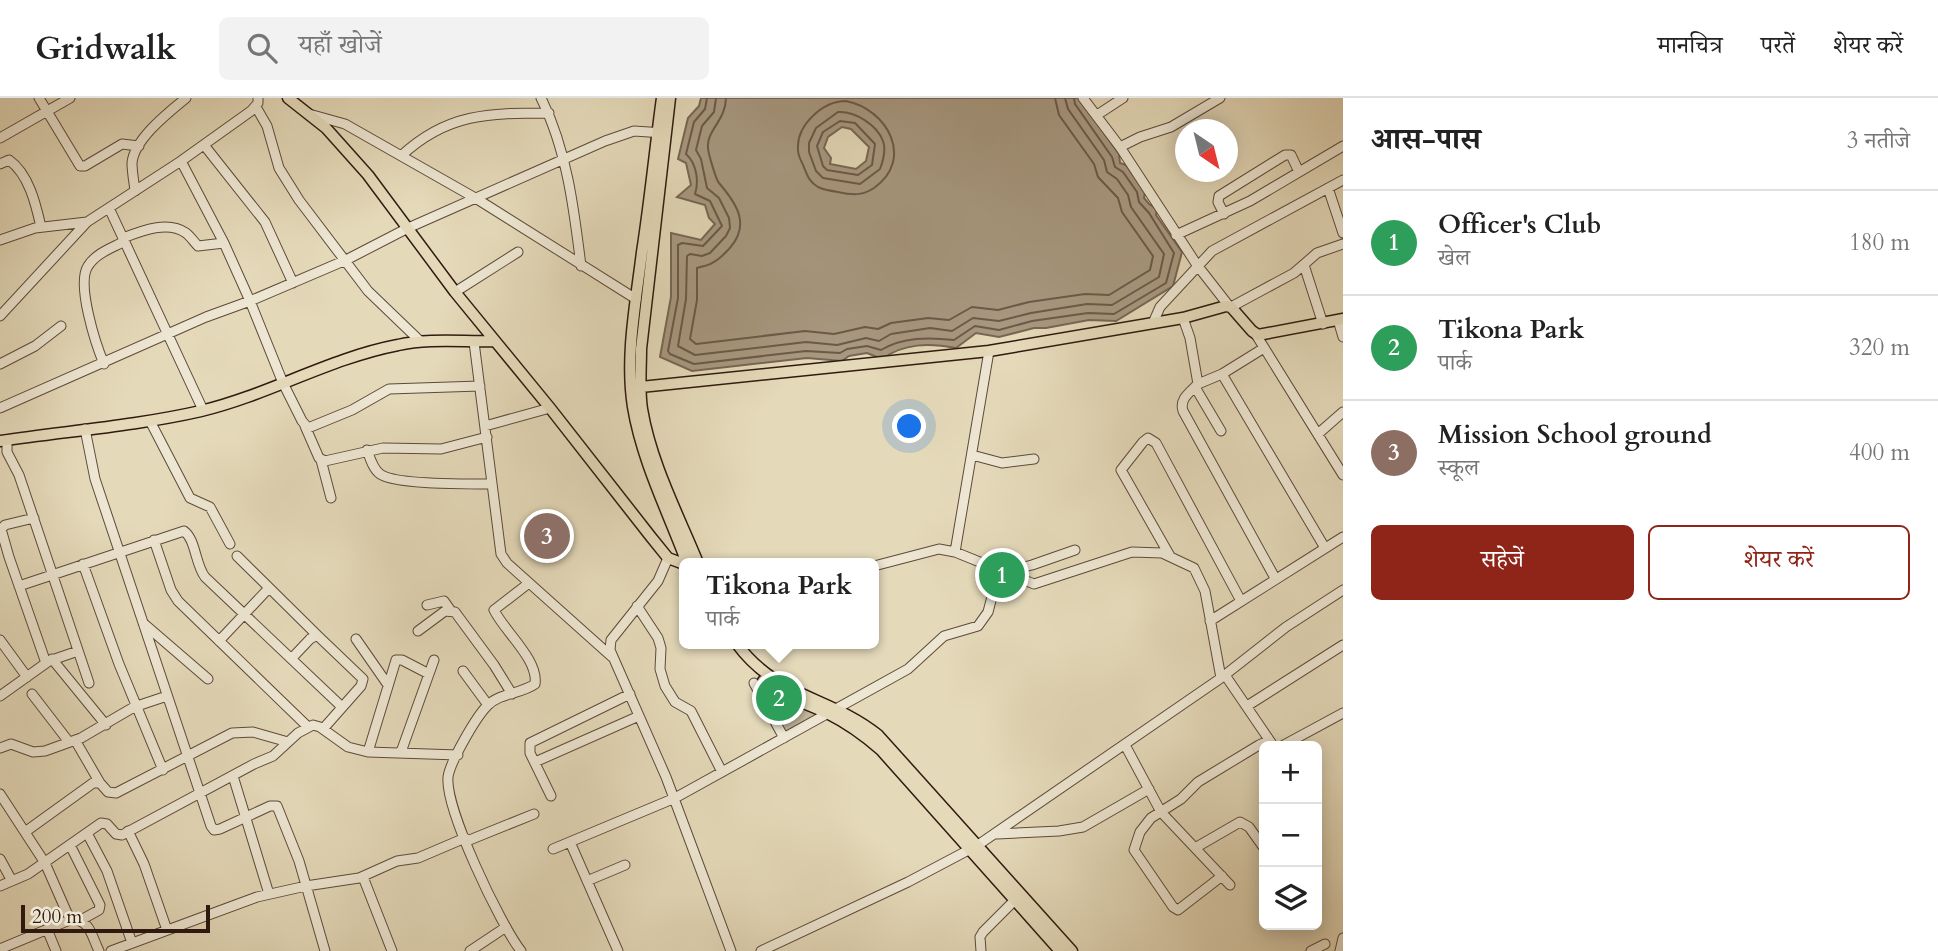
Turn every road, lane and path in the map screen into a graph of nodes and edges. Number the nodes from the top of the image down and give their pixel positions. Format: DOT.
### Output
graph roads {
  1 [pos="39,98"];
  2 [pos="70,98"];
  3 [pos="186,98"];
  4 [pos="288,98"];
  5 [pos="541,98"];
  6 [pos="662,98"];
  7 [pos="670,98"];
  8 [pos="1083,98"];
  9 [pos="1123,98"];
  10 [pos="1220,98"];
  11 [pos="257,102"];
  12 [pos="47,112"];
  13 [pos="549,113"];
  14 [pos="310,114"];
  15 [pos="1097,115"];
  16 [pos="662,132"];
  17 [pos="0,138"];
  18 [pos="204,145"];
  19 [pos="139,146"];
  20 [pos="1343,146"];
  21 [pos="1120,147"];
  22 [pos="401,156"];
  23 [pos="565,160"];
  24 [pos="181,161"];
  25 [pos="0,164"];
  26 [pos="1299,172"];
  27 [pos="1343,180"];
  28 [pos="1328,188"];
  29 [pos="135,191"];
  30 [pos="478,199"];
  31 [pos="109,208"];
  32 [pos="1224,214"];
  33 [pos="87,222"];
  34 [pos="41,227"];
  35 [pos="408,228"];
  36 [pos="1343,233"];
  37 [pos="1176,235"];
  38 [pos="124,239"];
  39 [pos="0,240"];
  40 [pos="224,243"];
  41 [pos="1343,244"];
  42 [pos="518,252"];
  43 [pos="346,260"];
  44 [pos="1197,264"];
  45 [pos="1304,265"];
  46 [pos="581,266"];
  47 [pos="293,283"];
  48 [pos="455,292"];
  49 [pos="636,299"];
  50 [pos="250,301"];
  51 [pos="1230,306"];
  52 [pos="0,316"];
  53 [pos="1183,318"];
  54 [pos="1341,320"];
  55 [pos="1153,323"];
  56 [pos="1323,324"];
  57 [pos="61,326"];
  58 [pos="169,334"];
  59 [pos="1255,334"];
  60 [pos="1343,337"];
  61 [pos="420,341"];
  62 [pos="494,341"];
  63 [pos="474,342"];
  64 [pos="1264,348"];
  65 [pos="989,351"];
  66 [pos="0,364"];
  67 [pos="104,364"];
  68 [pos="1222,374"];
  69 [pos="283,383"];
  70 [pos="1196,385"];
  71 [pos="481,386"];
  72 [pos="636,388"];
  73 [pos="0,408"];
  74 [pos="550,408"];
  75 [pos="203,410"];
  76 [pos="1343,412"];
  77 [pos="150,421"];
  78 [pos="305,426"];
  79 [pos="485,426"];
  80 [pos="85,429"];
  81 [pos="1221,431"];
  82 [pos="1319,433"];
  83 [pos="486,438"];
  84 [pos="4,440"];
  85 [pos="367,450"];
  86 [pos="972,455"];
  87 [pos="1034,458"];
  88 [pos="321,460"];
  89 [pos="1343,475"];
  90 [pos="491,484"];
  91 [pos="331,498"];
  92 [pos="34,518"];
  93 [pos="1,535"];
  94 [pos="1343,537"];
  95 [pos="154,540"];
  96 [pos="230,544"];
  97 [pos="1325,548"];
  98 [pos="1075,550"];
  99 [pos="119,552"];
  100 [pos="955,552"];
  101 [pos="4,554"];
  102 [pos="237,556"];
  103 [pos="668,558"];
  104 [pos="684,558"];
  105 [pos="696,558"];
  106 [pos="1171,558"];
  107 [pos="679,561"];
  108 [pos="83,564"];
  109 [pos="879,564"];
  110 [pos="1001,571"];
  111 [pos="52,575"];
  112 [pos="1275,578"];
  113 [pos="529,583"];
  114 [pos="19,586"];
  115 [pos="269,588"];
  116 [pos="1343,590"];
  117 [pos="1241,601"];
  118 [pos="428,605"];
  119 [pos="637,606"];
  120 [pos="451,611"];
  121 [pos="244,613"];
  122 [pos="1210,621"];
  123 [pos="142,622"];
  124 [pos="418,631"];
  125 [pos="317,635"];
  126 [pos="356,639"];
  127 [pos="0,640"];
  128 [pos="219,641"];
  129 [pos="1343,645"];
  130 [pos="734,649"];
  131 [pos="741,649"];
  132 [pos="78,651"];
  133 [pos="292,658"];
  134 [pos="614,659"];
  135 [pos="434,660"];
  136 [pos="49,661"];
  137 [pos="463,671"];
  138 [pos="429,674"];
  139 [pos="27,677"];
  140 [pos="1223,677"];
  141 [pos="208,679"];
  142 [pos="89,683"];
  143 [pos="754,683"];
  144 [pos="388,685"];
  145 [pos="32,694"];
  146 [pos="512,694"];
  147 [pos="630,694"];
  148 [pos="0,695"];
  149 [pos="167,696"];
  150 [pos="488,705"];
  151 [pos="136,706"];
  152 [pos="1247,706"];
  153 [pos="342,707"];
  154 [pos="832,711"];
  155 [pos="1343,713"];
  156 [pos="639,716"];
  157 [pos="106,725"];
  158 [pos="307,726"];
  159 [pos="323,729"];
  160 [pos="784,738"];
  161 [pos="72,741"];
  162 [pos="1270,741"];
  163 [pos="1291,741"];
  164 [pos="288,742"];
  165 [pos="1125,745"];
  166 [pos="1259,745"];
  167 [pos="0,748"];
  168 [pos="368,752"];
  169 [pos="401,752"];
  170 [pos="458,755"];
  171 [pos="187,758"];
  172 [pos="535,762"];
  173 [pos="163,770"];
  174 [pos="722,772"];
  175 [pos="233,776"];
  176 [pos="100,783"];
  177 [pos="1149,789"];
  178 [pos="200,793"];
  179 [pos="0,794"];
  180 [pos="551,796"];
  181 [pos="675,798"];
  182 [pos="1161,812"];
  183 [pos="534,814"];
  184 [pos="246,818"];
  185 [pos="128,831"];
  186 [pos="25,832"];
  187 [pos="87,833"];
  188 [pos="995,834"];
  189 [pos="466,839"];
  190 [pos="1259,841"];
  191 [pos="570,842"];
  192 [pos="70,845"];
  193 [pos="974,848"];
  194 [pos="1195,848"];
  195 [pos="553,849"];
  196 [pos="0,859"];
  197 [pos="45,863"];
  198 [pos="625,864"];
  199 [pos="1222,876"];
  200 [pos="363,877"];
  201 [pos="12,881"];
  202 [pos="587,881"];
  203 [pos="1230,885"];
  204 [pos="0,886"];
  205 [pos="306,886"];
  206 [pos="269,894"];
  207 [pos="1017,898"];
  208 [pos="76,919"];
  209 [pos="506,927"];
  210 [pos="47,929"];
  211 [pos="167,930"];
  212 [pos="1343,938"];
  213 [pos="132,943"];
  214 [pos="1325,944"];
  215 [pos="7,948"];
  216 [pos="56,951"];
  217 [pos="99,951"];
  218 [pos="111,951"];
  219 [pos="324,951"];
  220 [pos="392,951"];
  221 [pos="470,951"];
  222 [pos="521,951"];
  223 [pos="618,951"];
  224 [pos="731,951"];
  225 [pos="761,951"];
  226 [pos="981,951"];
  227 [pos="1060,951"];
  228 [pos="1072,951"];
  229 [pos="1311,951"];
  230 [pos="1340,951"];
  1 -- 12 [label="street"];
  2 -- 12 [label="street"];
  3 -- 19 [label="street"];
  4 -- 14 [label="main road"];
  5 -- 13 [label="street"];
  6 -- 16 [label="main road"];
  7 -- 16 [label="main road"];
  8 -- 15 [label="street"];
  9 -- 15 [label="street"];
  10 -- 21 [label="street"];
  11 -- 18 [label="street"];
  11 -- 43 [label="street"];
  12 -- 17 [label="street"];
  12 -- 19 [label="street"];
  13 -- 22 [label="street"];
  13 -- 23 [label="street"];
  14 -- 22 [label="street"];
  14 -- 35 [label="main road"];
  15 -- 21 [label="street"];
  16 -- 23 [label="street"];
  16 -- 49 [label="main road"];
  16 -- 72 [label="main road"];
  18 -- 24 [label="street"];
  18 -- 47 [label="street"];
  19 -- 29 [label="street"];
  20 -- 26 [label="street"];
  21 -- 37 [label="street"];
  22 -- 30 [label="street"];
  23 -- 30 [label="street"];
  23 -- 46 [label="street"];
  24 -- 29 [label="street"];
  24 -- 40 [label="street"];
  25 -- 34 [label="street"];
  26 -- 32 [label="street"];
  26 -- 32 [label="street"];
  27 -- 28 [label="street"];
  28 -- 36 [label="street"];
  28 -- 44 [label="street"];
  29 -- 31 [label="street"];
  30 -- 35 [label="street"];
  30 -- 46 [label="street"];
  31 -- 33 [label="street"];
  31 -- 38 [label="street"];
  32 -- 37 [label="street"];
  33 -- 34 [label="street"];
  33 -- 52 [label="street"];
  34 -- 39 [label="street"];
  35 -- 43 [label="street"];
  35 -- 48 [label="main road"];
  37 -- 44 [label="street"];
  38 -- 40 [label="street"];
  38 -- 58 [label="street"];
  38 -- 67 [label="street"];
  40 -- 50 [label="street"];
  41 -- 45 [label="street"];
  42 -- 48 [label="street"];
  43 -- 47 [label="street"];
  43 -- 61 [label="street"];
  44 -- 51 [label="street"];
  44 -- 55 [label="street"];
  45 -- 51 [label="street"];
  45 -- 56 [label="street"];
  46 -- 49 [label="street"];
  47 -- 50 [label="street"];
  48 -- 62 [label="main road"];
  49 -- 72 [label="main road"];
  50 -- 58 [label="street"];
  50 -- 69 [label="street"];
  51 -- 53 [label="main road"];
  51 -- 59 [label="main road"];
  53 -- 55 [label="main road"];
  53 -- 70 [label="street"];
  54 -- 56 [label="main road"];
  54 -- 60 [label="street"];
  55 -- 65 [label="main road"];
  56 -- 59 [label="main road"];
  57 -- 66 [label="street"];
  58 -- 67 [label="street"];
  58 -- 75 [label="street"];
  59 -- 64 [label="street"];
  61 -- 63 [label="main road"];
  61 -- 69 [label="main road"];
  62 -- 63 [label="main road"];
  62 -- 74 [label="main road"];
  63 -- 71 [label="street"];
  64 -- 68 [label="street"];
  64 -- 82 [label="street"];
  65 -- 72 [label="main road"];
  65 -- 86 [label="street"];
  67 -- 73 [label="street"];
  68 -- 70 [label="street"];
  68 -- 97 [label="street"];
  69 -- 75 [label="main road"];
  69 -- 78 [label="street"];
  70 -- 81 [label="street"];
  70 -- 112 [label="street"];
  71 -- 78 [label="street"];
  71 -- 79 [label="street"];
  72 -- 104 [label="main road"];
  72 -- 105 [label="main road"];
  74 -- 79 [label="street"];
  74 -- 103 [label="main road"];
  75 -- 77 [label="main road"];
  76 -- 82 [label="street"];
  77 -- 80 [label="main road"];
  77 -- 96 [label="street"];
  78 -- 88 [label="street"];
  79 -- 83 [label="street"];
  80 -- 84 [label="main road"];
  80 -- 99 [label="street"];
  82 -- 89 [label="street"];
  83 -- 85 [label="street"];
  83 -- 90 [label="street"];
  84 -- 92 [label="street"];
  85 -- 88 [label="street"];
  85 -- 90 [label="street"];
  86 -- 87 [label="street"];
  86 -- 100 [label="street"];
  88 -- 91 [label="street"];
  90 -- 113 [label="street"];
  92 -- 93 [label="street"];
  92 -- 111 [label="street"];
  93 -- 101 [label="street"];
  94 -- 97 [label="street"];
  95 -- 99 [label="street"];
  95 -- 121 [label="street"];
  95 -- 128 [label="street"];
  97 -- 112 [label="street"];
  98 -- 110 [label="street"];
  99 -- 108 [label="street"];
  99 -- 123 [label="street"];
  100 -- 109 [label="street"];
  100 -- 110 [label="street"];
  101 -- 114 [label="street"];
  102 -- 115 [label="street"];
  103 -- 107 [label="main road"];
  103 -- 119 [label="street"];
  106 -- 110 [label="street"];
  106 -- 117 [label="street"];
  106 -- 122 [label="street"];
  108 -- 111 [label="street"];
  108 -- 151 [label="street"];
  110 -- 154 [label="street"];
  111 -- 114 [label="street"];
  111 -- 132 [label="street"];
  112 -- 117 [label="street"];
  113 -- 134 [label="street"];
  113 -- 146 [label="street"];
  114 -- 136 [label="street"];
  115 -- 121 [label="street"];
  115 -- 125 [label="street"];
  116 -- 140 [label="street"];
  117 -- 122 [label="street"];
  118 -- 120 [label="street"];
  119 -- 134 [label="street"];
  119 -- 174 [label="street"];
  120 -- 124 [label="street"];
  120 -- 146 [label="street"];
  121 -- 128 [label="street"];
  121 -- 133 [label="street"];
  122 -- 140 [label="street"];
  123 -- 141 [label="street"];
  123 -- 149 [label="street"];
  125 -- 133 [label="street"];
  125 -- 153 [label="street"];
  126 -- 144 [label="street"];
  127 -- 139 [label="street"];
  128 -- 158 [label="street"];
  129 -- 152 [label="street"];
  130 -- 154 [label="main road"];
  131 -- 154 [label="main road"];
  132 -- 136 [label="street"];
  132 -- 142 [label="street"];
  133 -- 153 [label="street"];
  134 -- 147 [label="street"];
  135 -- 138 [label="street"];
  136 -- 139 [label="street"];
  136 -- 157 [label="street"];
  137 -- 150 [label="street"];
  138 -- 144 [label="street"];
  138 -- 169 [label="street"];
  139 -- 148 [label="street"];
  140 -- 152 [label="street"];
  140 -- 165 [label="street"];
  143 -- 160 [label="street"];
  144 -- 168 [label="street"];
  145 -- 161 [label="street"];
  146 -- 150 [label="street"];
  147 -- 156 [label="street"];
  147 -- 172 [label="street"];
  149 -- 151 [label="street"];
  149 -- 171 [label="street"];
  150 -- 170 [label="street"];
  151 -- 157 [label="street"];
  151 -- 173 [label="street"];
  152 -- 162 [label="street"];
  153 -- 159 [label="street"];
  154 -- 160 [label="street"];
  154 -- 193 [label="main road"];
  155 -- 163 [label="street"];
  156 -- 172 [label="street"];
  156 -- 181 [label="street"];
  157 -- 161 [label="street"];
  158 -- 159 [label="street"];
  158 -- 164 [label="street"];
  159 -- 168 [label="street"];
  160 -- 174 [label="street"];
  161 -- 167 [label="street"];
  161 -- 176 [label="street"];
  164 -- 171 [label="street"];
  164 -- 175 [label="street"];
  165 -- 177 [label="street"];
  165 -- 188 [label="street"];
  166 -- 182 [label="street"];
  168 -- 169 [label="street"];
  169 -- 170 [label="street"];
  170 -- 189 [label="street"];
  171 -- 173 [label="street"];
  171 -- 178 [label="street"];
  172 -- 180 [label="street"];
  173 -- 176 [label="street"];
  174 -- 181 [label="street"];
  175 -- 178 [label="street"];
  175 -- 184 [label="street"];
  176 -- 186 [label="street"];
  177 -- 182 [label="street"];
  177 -- 188 [label="street"];
  178 -- 184 [label="street"];
  178 -- 185 [label="street"];
  179 -- 186 [label="street"];
  181 -- 191 [label="street"];
  181 -- 224 [label="street"];
  182 -- 194 [label="street"];
  182 -- 199 [label="street"];
  183 -- 189 [label="street"];
  184 -- 205 [label="street"];
  184 -- 206 [label="street"];
  185 -- 187 [label="street"];
  185 -- 211 [label="street"];
  186 -- 197 [label="street"];
  187 -- 192 [label="street"];
  187 -- 213 [label="street"];
  188 -- 193 [label="street"];
  189 -- 200 [label="street"];
  189 -- 209 [label="street"];
  190 -- 194 [label="street"];
  191 -- 195 [label="street"];
  191 -- 202 [label="street"];
  192 -- 197 [label="street"];
  192 -- 208 [label="street"];
  193 -- 207 [label="main road"];
  193 -- 225 [label="street"];
  194 -- 199 [label="street"];
  196 -- 201 [label="street"];
  197 -- 201 [label="street"];
  197 -- 208 [label="street"];
  198 -- 202 [label="street"];
  199 -- 203 [label="street"];
  200 -- 205 [label="street"];
  200 -- 220 [label="street"];
  201 -- 204 [label="street"];
  202 -- 223 [label="street"];
  205 -- 206 [label="street"];
  205 -- 219 [label="street"];
  206 -- 211 [label="street"];
  207 -- 226 [label="street"];
  207 -- 227 [label="main road"];
  207 -- 228 [label="main road"];
  208 -- 210 [label="street"];
  208 -- 217 [label="street"];
  209 -- 221 [label="street"];
  209 -- 222 [label="street"];
  210 -- 215 [label="street"];
  210 -- 216 [label="street"];
  211 -- 213 [label="street"];
  212 -- 230 [label="street"];
  213 -- 218 [label="street"];
  214 -- 229 [label="street"];
}
